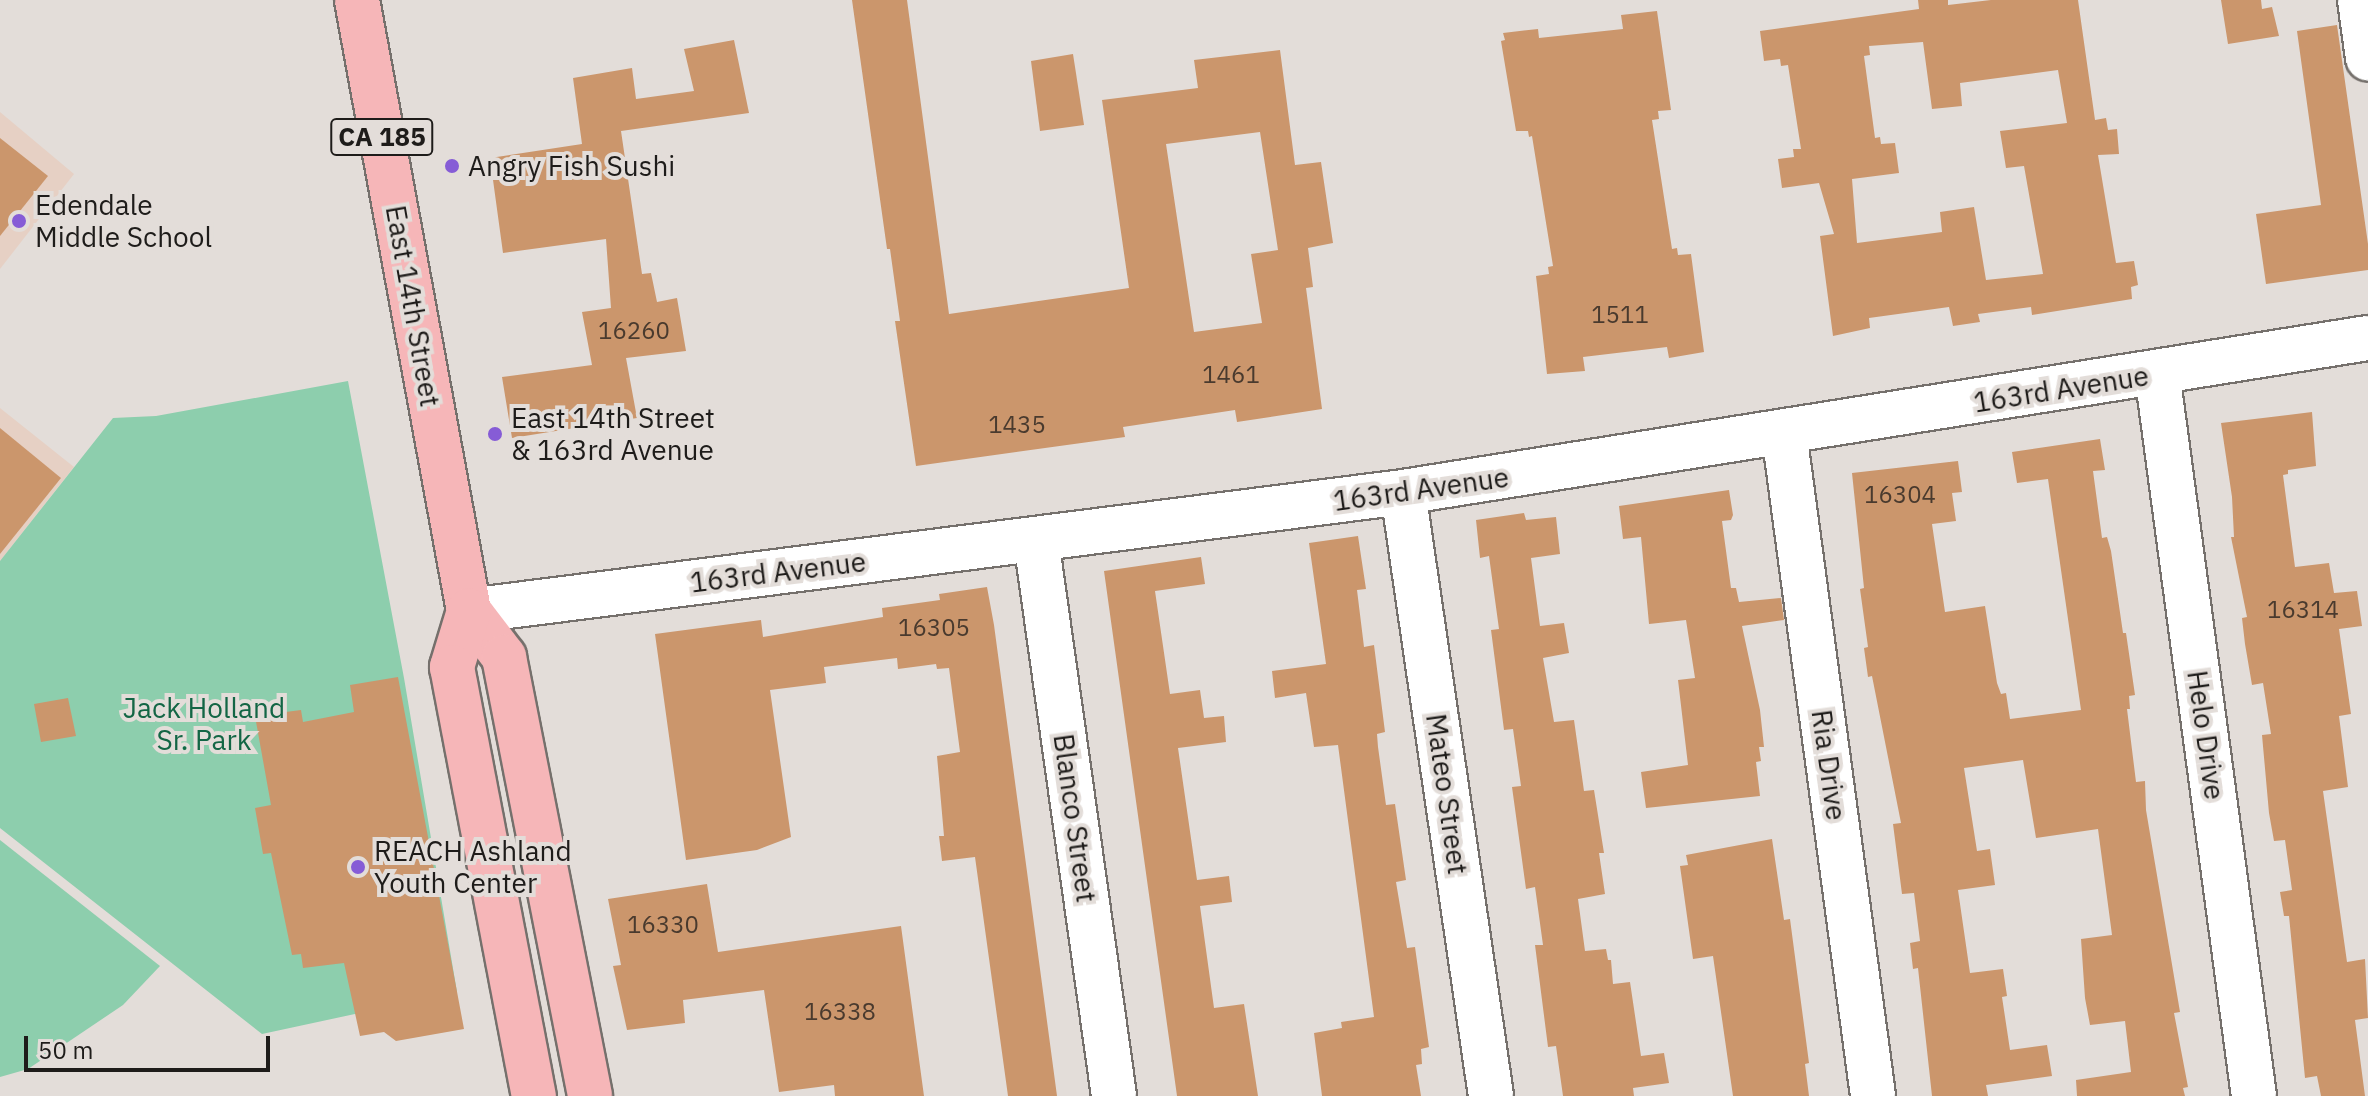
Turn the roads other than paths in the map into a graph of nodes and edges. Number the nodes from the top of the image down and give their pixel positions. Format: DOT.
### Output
graph roads {
  1 [pos="357,0"];
  2 [pos="2360,0"];
  3 [pos="2368,58"];
  4 [pos="2368,338"];
  5 [pos="2157,373"];
  6 [pos="1784,433"];
  7 [pos="1403,492"];
  8 [pos="1036,540"];
  9 [pos="469,611"];
  10 [pos="534,1096"];
  11 [pos="590,1096"];
  12 [pos="1114,1096"];
  13 [pos="1491,1096"];
  14 [pos="1873,1096"];
  15 [pos="2254,1096"];
  1 -- 9 [label="main road, East 14th Street / CA 185"];
  2 -- 3 [label="street"];
  4 -- 5 [label="street, 163rd Avenue"];
  5 -- 6 [label="street, 163rd Avenue"];
  5 -- 15 [label="street, Helo Drive"];
  6 -- 7 [label="street, 163rd Avenue"];
  6 -- 14 [label="street, Ria Drive"];
  7 -- 8 [label="street, 163rd Avenue"];
  7 -- 13 [label="street, Mateo Street"];
  8 -- 9 [label="street, 163rd Avenue"];
  8 -- 12 [label="street, Blanco Street"];
  9 -- 10 [label="main road, East 14th Street / CA 185"];
  9 -- 11 [label="main road, East 14th Street / CA 185"];
}
